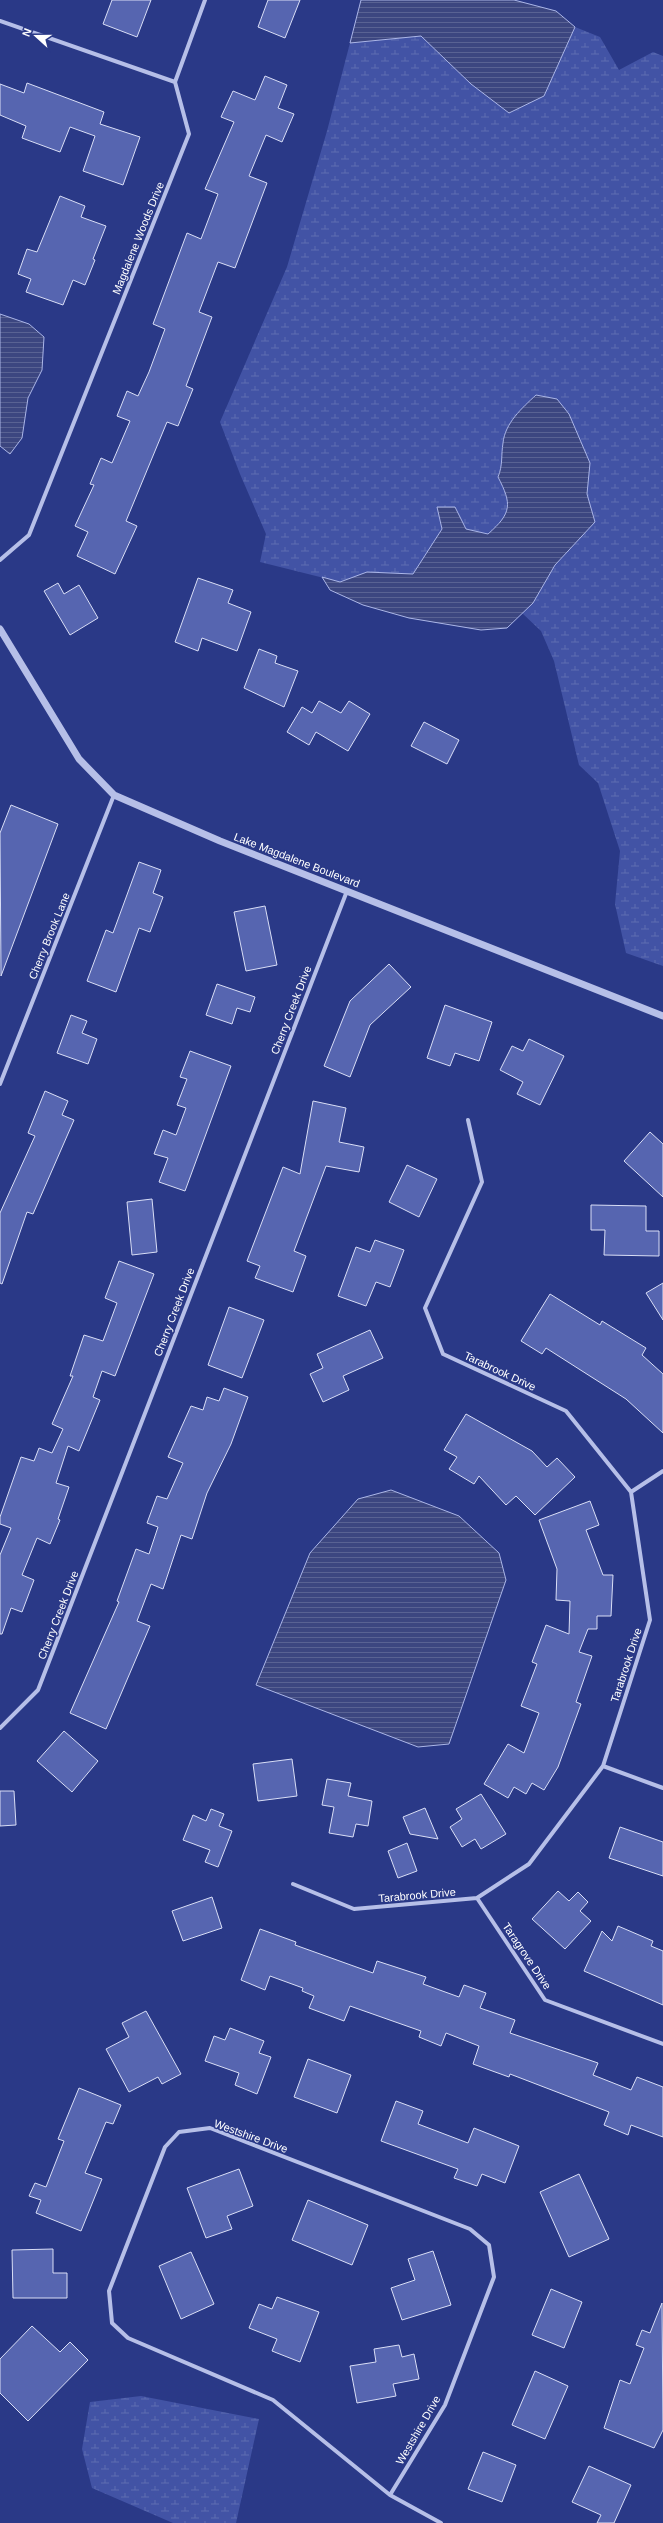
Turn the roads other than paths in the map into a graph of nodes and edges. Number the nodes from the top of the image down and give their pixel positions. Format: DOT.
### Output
graph roads {
  1 [pos="205,0"];
  2 [pos="0,21"];
  3 [pos="175,82"];
  4 [pos="0,560"];
  5 [pos="0,629"];
  6 [pos="114,795"];
  7 [pos="347,891"];
  8 [pos="663,1016"];
  9 [pos="0,1084"];
  10 [pos="468,1120"];
  11 [pos="663,1471"];
  12 [pos="631,1492"];
  13 [pos="0,1728"];
  14 [pos="603,1766"];
  15 [pos="663,1788"];
  16 [pos="293,1884"];
  17 [pos="477,1898"];
  18 [pos="663,2044"];
  19 [pos="390,2495"];
  20 [pos="441,2523"];
  1 -- 3 [label="street"];
  2 -- 3 [label="street"];
  3 -- 4 [label="street, Magdalene Woods Drive"];
  5 -- 6 [label="street, Lake Magdalene Boulevard"];
  6 -- 7 [label="street, Lake Magdalene Boulevard"];
  6 -- 9 [label="street, Cherry Brook Lane"];
  7 -- 8 [label="street, Lake Magdalene Boulevard"];
  7 -- 13 [label="street, Cherry Creek Drive"];
  10 -- 12 [label="street, Tarabrook Drive"];
  11 -- 12 [label="street"];
  12 -- 14 [label="street, Tarabrook Drive"];
  14 -- 15 [label="street"];
  14 -- 17 [label="street, Tarabrook Drive"];
  16 -- 17 [label="street, Tarabrook Drive"];
  17 -- 18 [label="street, Taragrove Drive"];
  19 -- 19 [label="street, Westshire Drive"];
  19 -- 20 [label="street, Westshire Drive"];
}
